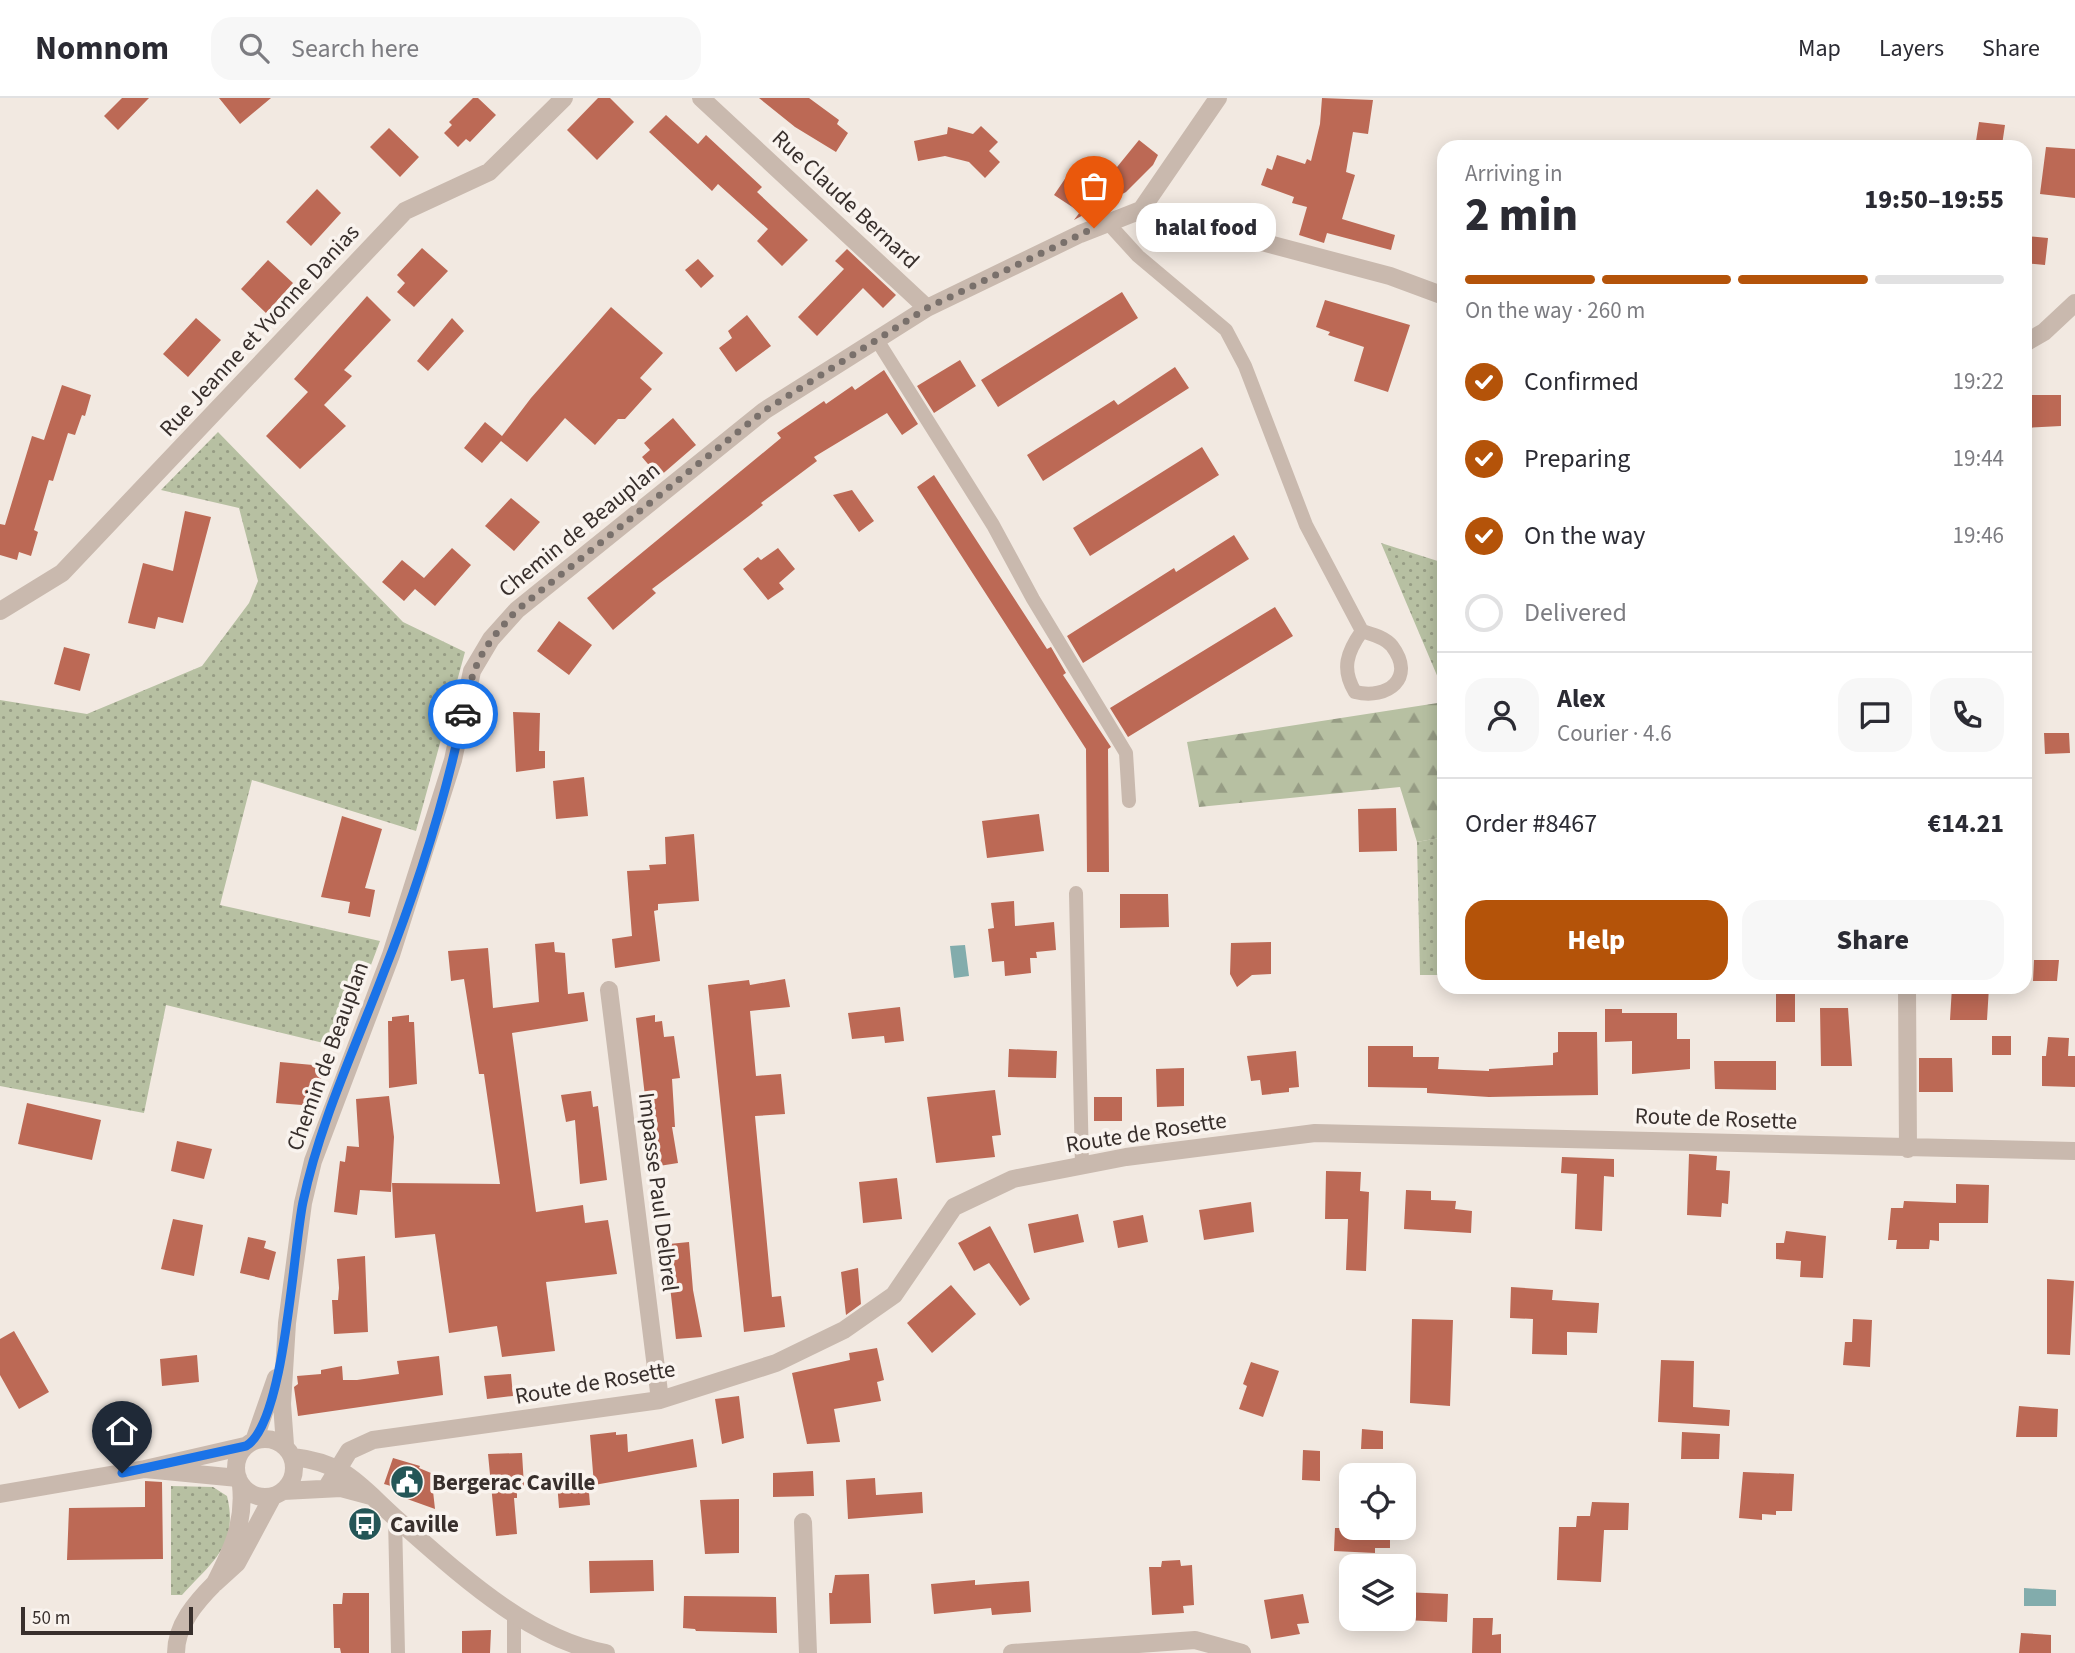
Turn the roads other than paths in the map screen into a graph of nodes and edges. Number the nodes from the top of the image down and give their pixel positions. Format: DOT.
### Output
graph roads {
  1 [pos="564,98"];
  2 [pos="701,98"];
  3 [pos="1218,98"];
  4 [pos="720,104"];
  5 [pos="1141,210"];
  6 [pos="1107,222"];
  7 [pos="1437,293"];
  8 [pos="2075,303"];
  9 [pos="927,308"];
  10 [pos="2066,320"];
  11 [pos="2032,339"];
  12 [pos="877,340"];
  13 [pos="0,611"];
  14 [pos="1362,631"];
  15 [pos="1129,801"];
  16 [pos="1076,893"];
  17 [pos="608,990"];
  18 [pos="1907,994"];
  19 [pos="1908,1149"];
  20 [pos="2075,1152"];
  21 [pos="1082,1166"];
  22 [pos="287,1323"];
  23 [pos="660,1401"];
  24 [pos="250,1443"];
  25 [pos="289,1451"];
  26 [pos="337,1468"];
  27 [pos="145,1469"];
  28 [pos="240,1482"];
  29 [pos="327,1487"];
  30 [pos="278,1493"];
  31 [pos="0,1494"];
  32 [pos="371,1496"];
  33 [pos="396,1518"];
  34 [pos="803,1522"];
  35 [pos="215,1583"];
  36 [pos="514,1614"];
  37 [pos="1126,1648"];
  38 [pos="176,1653"];
  39 [pos="398,1653"];
  40 [pos="514,1653"];
  41 [pos="606,1653"];
  42 [pos="808,1653"];
  43 [pos="1012,1653"];
  44 [pos="1242,1653"];
  1 -- 13 [label="street, Rue Jeanne et Yvonne Danias"];
  2 -- 4 [label="street, Rue Claude Bernard"];
  3 -- 5 [label="street"];
  4 -- 9 [label="street, Rue Claude Bernard"];
  5 -- 6 [label="street, Chemin de Beauplan"];
  5 -- 7 [label="street"];
  6 -- 9 [label="street, Chemin de Beauplan"];
  6 -- 14 [label="lane"];
  8 -- 10 [label="street"];
  9 -- 12 [label="street, Chemin de Beauplan"];
  10 -- 11 [label="street"];
  12 -- 15 [label="lane"];
  12 -- 22 [label="street, Chemin de Beauplan"];
  14 -- 14 [label="lane"];
  16 -- 21 [label="lane"];
  17 -- 23 [label="street, Impasse Paul Delbrel"];
  18 -- 19 [label="street"];
  19 -- 20 [label="street, Route de Rosette"];
  19 -- 21 [label="street, Route de Rosette"];
  21 -- 23 [label="street, Route de Rosette"];
  22 -- 24 [label="street, Chemin de Beauplan"];
  22 -- 25 [label="street, Chemin de Beauplan"];
  23 -- 26 [label="street, Route de Rosette"];
  24 -- 25 [label="street"];
  24 -- 27 [label="street"];
  24 -- 28 [label="street"];
  25 -- 26 [label="street"];
  25 -- 30 [label="street"];
  26 -- 29 [label="street, Route de Rosette"];
  26 -- 32 [label="street"];
  27 -- 28 [label="street"];
  27 -- 31 [label="street"];
  28 -- 30 [label="street"];
  28 -- 35 [label="street"];
  29 -- 30 [label="street"];
  29 -- 32 [label="street"];
  30 -- 35 [label="street"];
  32 -- 33 [label="street"];
  33 -- 36 [label="street"];
  33 -- 39 [label="lane"];
  34 -- 42 [label="street"];
  35 -- 38 [label="street"];
  36 -- 40 [label="lane"];
  36 -- 41 [label="street"];
  37 -- 43 [label="street"];
  37 -- 44 [label="street"];
}
